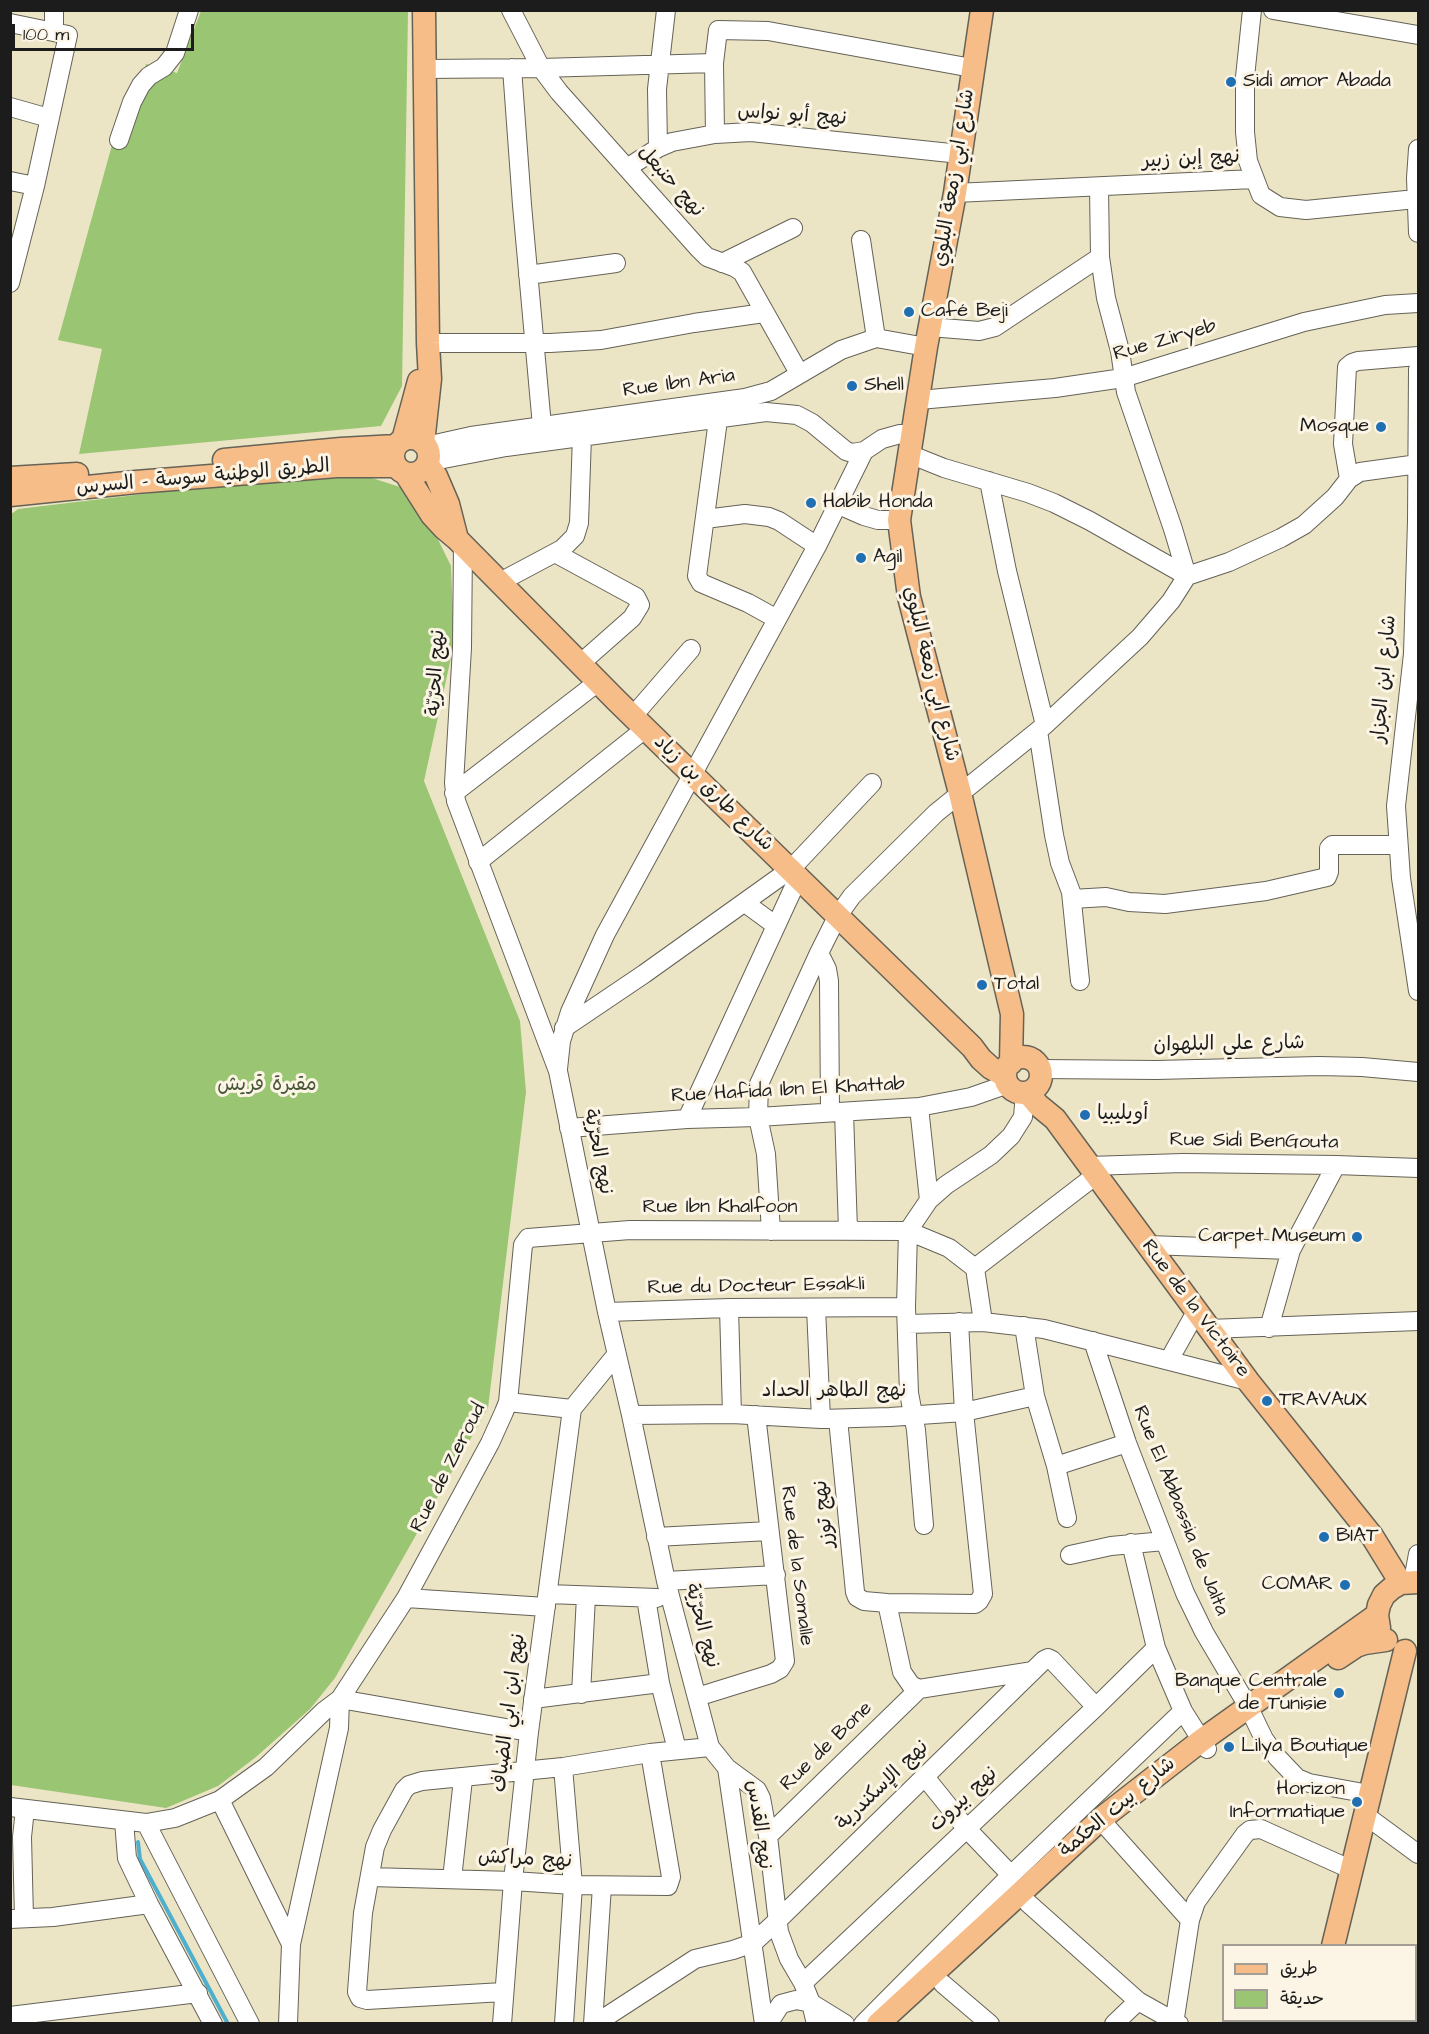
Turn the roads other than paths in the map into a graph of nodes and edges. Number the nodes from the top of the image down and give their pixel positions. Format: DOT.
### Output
graph roads {
  1 [pos="54,10"];
  2 [pos="189,10"];
  3 [pos="424,10"];
  4 [pos="511,10"];
  5 [pos="666,10"];
  6 [pos="982,10"];
  7 [pos="1252,10"];
  8 [pos="1273,11"];
  9 [pos="10,23"];
  10 [pos="1417,31"];
  11 [pos="54,32"];
  12 [pos="714,63"];
  13 [pos="660,65"];
  14 [pos="512,68"];
  15 [pos="541,68"];
  16 [pos="972,68"];
  17 [pos="423,69"];
  18 [pos="10,107"];
  19 [pos="49,118"];
  20 [pos="715,134"];
  21 [pos="120,140"];
  22 [pos="658,148"];
  23 [pos="1419,149"];
  24 [pos="960,154"];
  25 [pos="627,168"];
  26 [pos="1254,179"];
  27 [pos="10,181"];
  28 [pos="35,186"];
  29 [pos="1099,187"];
  30 [pos="955,192"];
  31 [pos="1416,198"];
  32 [pos="793,228"];
  33 [pos="1419,233"];
  34 [pos="861,240"];
  35 [pos="1100,257"];
  36 [pos="13,263"];
  37 [pos="616,263"];
  38 [pos="722,263"];
  39 [pos="528,275"];
  40 [pos="10,283"];
  41 [pos="1419,303"];
  42 [pos="764,313"];
  43 [pos="928,337"];
  44 [pos="876,338"];
  45 [pos="534,341"];
  46 [pos="428,345"];
  47 [pos="1419,356"];
  48 [pos="1419,369"];
  49 [pos="799,373"];
  50 [pos="1123,378"];
  51 [pos="919,400"];
  52 [pos="718,420"];
  53 [pos="542,426"];
  54 [pos="582,436"];
  55 [pos="911,444"];
  56 [pos="864,451"];
  57 [pos="413,455"];
  58 [pos="1418,464"];
  59 [pos="10,478"];
  60 [pos="1349,480"];
  61 [pos="989,481"];
  62 [pos="10,495"];
  63 [pos="839,505"];
  64 [pos="705,519"];
  65 [pos="899,520"];
  66 [pos="460,542"];
  67 [pos="817,546"];
  68 [pos="555,553"];
  69 [pos="1187,576"];
  70 [pos="500,582"];
  71 [pos="777,619"];
  72 [pos="691,649"];
  73 [pos="581,663"];
  74 [pos="598,682"];
  75 [pos="1413,717"];
  76 [pos="639,722"];
  77 [pos="1042,728"];
  78 [pos="692,774"];
  79 [pos="872,783"];
  80 [pos="454,793"];
  81 [pos="960,793"];
  82 [pos="1398,845"];
  83 [pos="478,862"];
  84 [pos="795,873"];
  85 [pos="1072,898"];
  86 [pos="745,903"];
  87 [pos="837,917"];
  88 [pos="775,925"];
  89 [pos="819,953"];
  90 [pos="1416,959"];
  91 [pos="1080,981"];
  92 [pos="1419,991"];
  93 [pos="564,1028"];
  94 [pos="558,1071"];
  95 [pos="1419,1072"];
  96 [pos="1022,1076"];
  97 [pos="919,1107"];
  98 [pos="837,1112"];
  99 [pos="758,1117"];
  100 [pos="687,1119"];
  101 [pos="568,1128"];
  102 [pos="1336,1165"];
  103 [pos="1419,1168"];
  104 [pos="1092,1171"];
  105 [pos="929,1200"];
  106 [pos="848,1230"];
  107 [pos="771,1231"];
  108 [pos="908,1231"];
  109 [pos="590,1233"];
  110 [pos="531,1238"];
  111 [pos="1148,1245"];
  112 [pos="1291,1250"];
  113 [pos="975,1268"];
  114 [pos="729,1308"];
  115 [pos="816,1308"];
  116 [pos="607,1312"];
  117 [pos="906,1316"];
  118 [pos="1203,1321"];
  119 [pos="1419,1321"];
  120 [pos="959,1322"];
  121 [pos="983,1322"];
  122 [pos="1024,1326"];
  123 [pos="1269,1328"];
  124 [pos="1094,1341"];
  125 [pos="616,1355"];
  126 [pos="1169,1360"];
  127 [pos="1248,1381"];
  128 [pos="1035,1396"];
  129 [pos="508,1402"];
  130 [pos="572,1409"];
  131 [pos="964,1412"];
  132 [pos="732,1414"];
  133 [pos="631,1415"];
  134 [pos="756,1415"];
  135 [pos="913,1415"];
  136 [pos="830,1419"];
  137 [pos="1127,1443"];
  138 [pos="1056,1466"];
  139 [pos="1067,1518"];
  140 [pos="924,1525"];
  141 [pos="769,1531"];
  142 [pos="656,1538"];
  143 [pos="1164,1541"];
  144 [pos="1131,1543"];
  145 [pos="1419,1554"];
  146 [pos="1071,1555"];
  147 [pos="776,1575"];
  148 [pos="1411,1582"];
  149 [pos="668,1589"];
  150 [pos="586,1596"];
  151 [pos="406,1598"];
  152 [pos="646,1599"];
  153 [pos="547,1600"];
  154 [pos="887,1603"];
  155 [pos="1377,1615"];
  156 [pos="1403,1647"];
  157 [pos="1155,1648"];
  158 [pos="1039,1665"];
  159 [pos="660,1683"];
  160 [pos="918,1689"];
  161 [pos="581,1694"];
  162 [pos="697,1697"];
  163 [pos="340,1699"];
  164 [pos="533,1699"];
  165 [pos="1096,1707"];
  166 [pos="1183,1711"];
  167 [pos="1251,1713"];
  168 [pos="529,1732"];
  169 [pos="1204,1745"];
  170 [pos="710,1747"];
  171 [pos="677,1750"];
  172 [pos="650,1753"];
  173 [pos="562,1767"];
  174 [pos="727,1768"];
  175 [pos="526,1770"];
  176 [pos="925,1776"];
  177 [pos="463,1779"];
  178 [pos="220,1800"];
  179 [pos="1367,1805"];
  180 [pos="18,1808"];
  181 [pos="124,1821"];
  182 [pos="146,1823"];
  183 [pos="1107,1827"];
  184 [pos="966,1828"];
  185 [pos="768,1836"];
  186 [pos="1419,1854"];
  187 [pos="1350,1869"];
  188 [pos="1011,1875"];
  189 [pos="370,1876"];
  190 [pos="452,1879"];
  191 [pos="513,1881"];
  192 [pos="573,1886"];
  193 [pos="602,1886"];
  194 [pos="1028,1903"];
  195 [pos="149,1904"];
  196 [pos="17,1919"];
  197 [pos="1190,1920"];
  198 [pos="776,1922"];
  199 [pos="753,1943"];
  200 [pos="291,1944"];
  201 [pos="1338,1944"];
  202 [pos="803,1983"];
  203 [pos="944,1984"];
  204 [pos="503,1992"];
  205 [pos="198,1993"];
  206 [pos="1138,2001"];
  207 [pos="811,2003"];
  208 [pos="10,2016"];
  209 [pos="1176,2023"];
  210 [pos="213,2024"];
  211 [pos="250,2024"];
  212 [pos="288,2024"];
  213 [pos="502,2024"];
  214 [pos="564,2024"];
  215 [pos="594,2024"];
  216 [pos="766,2024"];
  217 [pos="816,2024"];
  218 [pos="845,2024"];
  219 [pos="863,2024"];
  220 [pos="878,2024"];
  221 [pos="900,2024"];
  222 [pos="990,2024"];
  223 [pos="1113,2024"];
  1 -- 11 [label="street"];
  2 -- 21 [label="street"];
  3 -- 17 [label="main road"];
  4 -- 15 [label="street, نهج حنبعل"];
  5 -- 13 [label="street"];
  6 -- 16 [label="main road, شارع ابي زمعة البلوي"];
  7 -- 26 [label="street"];
  8 -- 10 [label="street"];
  9 -- 11 [label="street"];
  11 -- 19 [label="street"];
  12 -- 13 [label="street"];
  12 -- 16 [label="street"];
  12 -- 20 [label="street"];
  13 -- 15 [label="street"];
  13 -- 22 [label="street"];
  14 -- 15 [label="street"];
  14 -- 17 [label="street"];
  14 -- 39 [label="street"];
  15 -- 25 [label="street, نهج حنبعل"];
  16 -- 24 [label="main road, شارع ابي زمعة البلوي"];
  17 -- 46 [label="main road"];
  18 -- 19 [label="street"];
  19 -- 28 [label="street"];
  20 -- 22 [label="street, نهج أبو نواس"];
  20 -- 24 [label="street, نهج أبو نواس"];
  22 -- 25 [label="street, نهج أبو نواس"];
  23 -- 31 [label="street"];
  24 -- 30 [label="main road, شارع ابي زمعة البلوي"];
  25 -- 38 [label="street, نهج حنبعل"];
  26 -- 29 [label="street, نهج إبن زبير"];
  26 -- 31 [label="street, نهج إبن زبير"];
  27 -- 28 [label="street"];
  28 -- 36 [label="street"];
  29 -- 30 [label="street, نهج إبن زبير"];
  29 -- 35 [label="street"];
  30 -- 43 [label="main road, شارع ابي زمعة البلوي"];
  31 -- 33 [label="street"];
  32 -- 38 [label="street"];
  34 -- 44 [label="street"];
  35 -- 43 [label="street, Rue Ibn Aria"];
  35 -- 50 [label="street"];
  36 -- 40 [label="street"];
  37 -- 39 [label="street"];
  38 -- 42 [label="street, نهج حنبعل"];
  39 -- 45 [label="street"];
  41 -- 50 [label="street, Rue Ziryeb"];
  42 -- 45 [label="street"];
  42 -- 49 [label="street, نهج حنبعل"];
  43 -- 44 [label="street, Rue Ibn Aria"];
  43 -- 51 [label="main road, شارع ابي زمعة البلوي"];
  44 -- 49 [label="street, Rue Ibn Aria"];
  45 -- 46 [label="street"];
  45 -- 53 [label="street"];
  46 -- 57 [label="main road"];
  47 -- 60 [label="street"];
  48 -- 58 [label="street, شارع ابن الجزار"];
  49 -- 53 [label="street, Rue Ibn Aria"];
  50 -- 51 [label="street, Rue Ziryeb"];
  50 -- 69 [label="street"];
  51 -- 55 [label="main road, شارع ابي زمعة البلوي"];
  52 -- 54 [label="street, Rue Ibn Aria"];
  52 -- 56 [label="street, Rue Ibn Aria"];
  52 -- 64 [label="street"];
  53 -- 57 [label="street, Rue Ibn Aria"];
  54 -- 57 [label="street, Rue Ibn Aria"];
  54 -- 68 [label="street"];
  55 -- 56 [label="street"];
  55 -- 61 [label="street"];
  55 -- 65 [label="main road, شارع ابي زمعة البلوي"];
  56 -- 63 [label="street"];
  57 -- 59 [label="main road, الطريق الوطنية سوسة - السرس"];
  57 -- 62 [label="main road, الطريق الوطنية سوسة - السرس"];
  57 -- 66 [label="main road, شارع طارق بن زياد"];
  58 -- 60 [label="street"];
  58 -- 75 [label="street, شارع ابن الجزار"];
  60 -- 69 [label="street"];
  61 -- 69 [label="street"];
  61 -- 77 [label="street"];
  63 -- 65 [label="street"];
  63 -- 67 [label="street"];
  64 -- 67 [label="street"];
  64 -- 71 [label="street"];
  65 -- 81 [label="main road, شارع ابي زمعة البلوي"];
  66 -- 70 [label="main road, شارع طارق بن زياد"];
  66 -- 80 [label="street, نهج الحرّيّة"];
  67 -- 71 [label="street"];
  68 -- 70 [label="street"];
  68 -- 73 [label="street"];
  69 -- 77 [label="street"];
  70 -- 73 [label="main road, شارع طارق بن زياد"];
  71 -- 78 [label="street"];
  72 -- 76 [label="street"];
  73 -- 74 [label="main road, شارع طارق بن زياد"];
  74 -- 76 [label="main road, شارع طارق بن زياد"];
  74 -- 80 [label="street"];
  75 -- 82 [label="street, شارع ابن الجزار"];
  76 -- 78 [label="main road, شارع طارق بن زياد"];
  76 -- 83 [label="street"];
  77 -- 81 [label="street"];
  77 -- 85 [label="street"];
  78 -- 84 [label="main road, شارع طارق بن زياد"];
  78 -- 93 [label="street"];
  79 -- 84 [label="street"];
  80 -- 83 [label="street, نهج الحرّيّة"];
  81 -- 87 [label="street"];
  81 -- 96 [label="main road, شارع ابي زمعة البلوي"];
  82 -- 85 [label="street"];
  82 -- 90 [label="street, شارع ابن الجزار"];
  83 -- 94 [label="street, نهج الحرّيّة"];
  84 -- 86 [label="street"];
  84 -- 87 [label="main road, شارع طارق بن زياد"];
  84 -- 88 [label="street"];
  85 -- 91 [label="street"];
  86 -- 88 [label="street"];
  86 -- 93 [label="street"];
  87 -- 89 [label="street"];
  87 -- 96 [label="main road, شارع طارق بن زياد"];
  88 -- 100 [label="street"];
  89 -- 98 [label="street"];
  89 -- 99 [label="street"];
  90 -- 92 [label="street, شارع ابن الجزار"];
  93 -- 94 [label="street"];
  94 -- 101 [label="street, نهج الحرّيّة"];
  95 -- 96 [label="street, شارع علي البلهوان"];
  96 -- 97 [label="street, Rue Hafida Ibn El Khattab"];
  96 -- 104 [label="main road, Rue de la Victoire"];
  96 -- 105 [label="street"];
  97 -- 98 [label="street, Rue Hafida Ibn El Khattab"];
  97 -- 105 [label="street"];
  98 -- 99 [label="street, Rue Hafida Ibn El Khattab"];
  98 -- 106 [label="street"];
  99 -- 100 [label="street, Rue Hafida Ibn El Khattab"];
  99 -- 107 [label="street"];
  100 -- 101 [label="street, Rue Hafida Ibn El Khattab"];
  101 -- 109 [label="street, نهج الحرّيّة"];
  102 -- 103 [label="street, Rue Sidi BenGouta"];
  102 -- 104 [label="street, Rue Sidi BenGouta"];
  102 -- 112 [label="street"];
  104 -- 111 [label="main road, Rue de la Victoire"];
  104 -- 113 [label="street"];
  105 -- 108 [label="street"];
  106 -- 107 [label="street, Rue Ibn Khalfoon"];
  106 -- 108 [label="street, Rue Ibn Khalfoon"];
  107 -- 109 [label="street, Rue Ibn Khalfoon"];
  108 -- 113 [label="street"];
  108 -- 117 [label="street"];
  109 -- 110 [label="street, Rue Ibn Khalfoon"];
  109 -- 116 [label="street, نهج الحرّيّة"];
  110 -- 129 [label="street, Rue de Zeroud"];
  111 -- 112 [label="street"];
  111 -- 118 [label="main road, Rue de la Victoire"];
  112 -- 123 [label="street"];
  113 -- 121 [label="street"];
  114 -- 115 [label="street, Rue du Docteur Essakli"];
  114 -- 116 [label="street, Rue du Docteur Essakli"];
  114 -- 132 [label="street"];
  115 -- 117 [label="street, Rue du Docteur Essakli"];
  115 -- 136 [label="street, نهج توزر"];
  116 -- 125 [label="street, نهج الحرّيّة"];
  117 -- 120 [label="street, Rue du Docteur Essakli"];
  117 -- 135 [label="street"];
  118 -- 123 [label="street"];
  118 -- 126 [label="street"];
  118 -- 127 [label="main road, Rue de la Victoire"];
  119 -- 123 [label="street"];
  120 -- 121 [label="street, Rue du Docteur Essakli"];
  120 -- 131 [label="street"];
  121 -- 122 [label="street, Rue du Docteur Essakli"];
  122 -- 124 [label="street, Rue du Docteur Essakli"];
  122 -- 128 [label="street"];
  124 -- 126 [label="street, Rue du Docteur Essakli"];
  124 -- 137 [label="street, Rue El Abbassia de Jalta"];
  125 -- 130 [label="street"];
  125 -- 133 [label="street, نهج الحرّيّة"];
  126 -- 127 [label="street, Rue du Docteur Essakli"];
  127 -- 148 [label="main road, Rue de la Victoire"];
  128 -- 131 [label="street, نهج الطاهر الحداد"];
  128 -- 138 [label="street"];
  129 -- 130 [label="street"];
  129 -- 151 [label="street, Rue de Zeroud"];
  130 -- 153 [label="street, نهج ابن ابي الضياف"];
  131 -- 135 [label="street, نهج الطاهر الحداد"];
  131 -- 154 [label="street"];
  132 -- 133 [label="street, نهج الطاهر الحداد"];
  132 -- 134 [label="street, نهج الطاهر الحداد"];
  133 -- 142 [label="street, نهج الحرّيّة"];
  134 -- 136 [label="street, نهج الطاهر الحداد"];
  134 -- 141 [label="street, Rue de la Somalle"];
  135 -- 136 [label="street, نهج الطاهر الحداد"];
  135 -- 140 [label="street"];
  136 -- 154 [label="street, نهج توزر"];
  137 -- 138 [label="street"];
  137 -- 143 [label="street, Rue El Abbassia de Jalta"];
  138 -- 139 [label="street"];
  141 -- 142 [label="street"];
  141 -- 147 [label="street, Rue de la Somalle"];
  142 -- 149 [label="street, نهج الحرّيّة"];
  143 -- 144 [label="street"];
  143 -- 167 [label="street, Rue El Abbassia de Jalta"];
  144 -- 146 [label="street"];
  144 -- 157 [label="street"];
  145 -- 148 [label="street"];
  147 -- 149 [label="street"];
  147 -- 162 [label="street, Rue de la Somalle"];
  148 -- 155 [label="main road"];
  149 -- 152 [label="street"];
  149 -- 162 [label="street, نهج الحرّيّة"];
  150 -- 152 [label="street"];
  150 -- 153 [label="street"];
  150 -- 161 [label="street"];
  151 -- 153 [label="street"];
  151 -- 163 [label="street, Rue de Zeroud"];
  152 -- 159 [label="street"];
  153 -- 164 [label="street, نهج ابن ابي الضياف"];
  154 -- 160 [label="street"];
  155 -- 156 [label="main road"];
  155 -- 167 [label="main road, شارع بيت الحكمة"];
  156 -- 167 [label="main road, شارع بيت الحكمة"];
  156 -- 179 [label="main road"];
  157 -- 165 [label="street, نهج بيروت"];
  157 -- 166 [label="street"];
  158 -- 160 [label="street"];
  158 -- 165 [label="street"];
  158 -- 176 [label="street, نهج الإسكندرية"];
  159 -- 161 [label="street"];
  159 -- 171 [label="street"];
  160 -- 185 [label="street, Rue de Bone"];
  161 -- 164 [label="street"];
  162 -- 170 [label="street, نهج الحرّيّة"];
  163 -- 168 [label="street"];
  163 -- 178 [label="street"];
  163 -- 200 [label="street"];
  164 -- 168 [label="street, نهج ابن ابي الضياف"];
  165 -- 184 [label="street, نهج بيروت"];
  166 -- 169 [label="street"];
  166 -- 188 [label="street"];
  167 -- 169 [label="main road, شارع بيت الحكمة"];
  167 -- 179 [label="street, Rue El Abbassia de Jalta"];
  168 -- 175 [label="street, نهج ابن ابي الضياف"];
  169 -- 183 [label="main road, شارع بيت الحكمة"];
  169 -- 220 [label="main road, شارع بيت الحكمة"];
  170 -- 171 [label="street"];
  170 -- 174 [label="street, نهج الحرّيّة"];
  171 -- 172 [label="street"];
  172 -- 173 [label="street"];
  172 -- 193 [label="street, نهج مراكش"];
  173 -- 175 [label="street"];
  173 -- 192 [label="street"];
  174 -- 185 [label="street, نهج القدس"];
  174 -- 199 [label="street, نهج القدس"];
  175 -- 177 [label="street"];
  175 -- 191 [label="street, نهج ابن ابي الضياف"];
  176 -- 184 [label="street"];
  176 -- 198 [label="street, نهج الإسكندرية"];
  177 -- 189 [label="street"];
  177 -- 190 [label="street"];
  178 -- 182 [label="street"];
  178 -- 200 [label="street"];
  179 -- 186 [label="street"];
  179 -- 187 [label="main road"];
  180 -- 181 [label="street"];
  180 -- 196 [label="street"];
  181 -- 182 [label="street"];
  181 -- 195 [label="street"];
  182 -- 211 [label="street"];
  183 -- 194 [label="main road, شارع بيت الحكمة"];
  183 -- 197 [label="street"];
  184 -- 188 [label="street"];
  184 -- 202 [label="street, نهج بيروت"];
  185 -- 198 [label="street, نهج القدس"];
  187 -- 197 [label="street"];
  187 -- 201 [label="main road"];
  188 -- 219 [label="street"];
  189 -- 190 [label="street, نهج مراكش"];
  189 -- 204 [label="street"];
  190 -- 191 [label="street, نهج مراكش"];
  191 -- 192 [label="street, نهج مراكش"];
  191 -- 204 [label="street, نهج ابن ابي الضياف"];
  192 -- 193 [label="street, نهج مراكش"];
  192 -- 214 [label="street"];
  193 -- 215 [label="street"];
  194 -- 203 [label="main road, شارع بيت الحكمة"];
  194 -- 206 [label="street"];
  195 -- 196 [label="street"];
  195 -- 205 [label="street"];
  197 -- 209 [label="street"];
  198 -- 199 [label="street, نهج الإسكندرية"];
  198 -- 202 [label="street, نهج القدس"];
  199 -- 215 [label="street"];
  199 -- 216 [label="street, نهج القدس"];
  200 -- 212 [label="street"];
  202 -- 207 [label="street, نهج القدس"];
  203 -- 221 [label="main road, شارع بيت الحكمة"];
  203 -- 222 [label="street"];
  204 -- 213 [label="street, نهج ابن ابي الضياف"];
  205 -- 208 [label="street"];
  205 -- 210 [label="street"];
  206 -- 209 [label="street"];
  206 -- 223 [label="street"];
  207 -- 216 [label="street"];
  207 -- 217 [label="street, نهج القدس"];
  207 -- 218 [label="street"];
}
